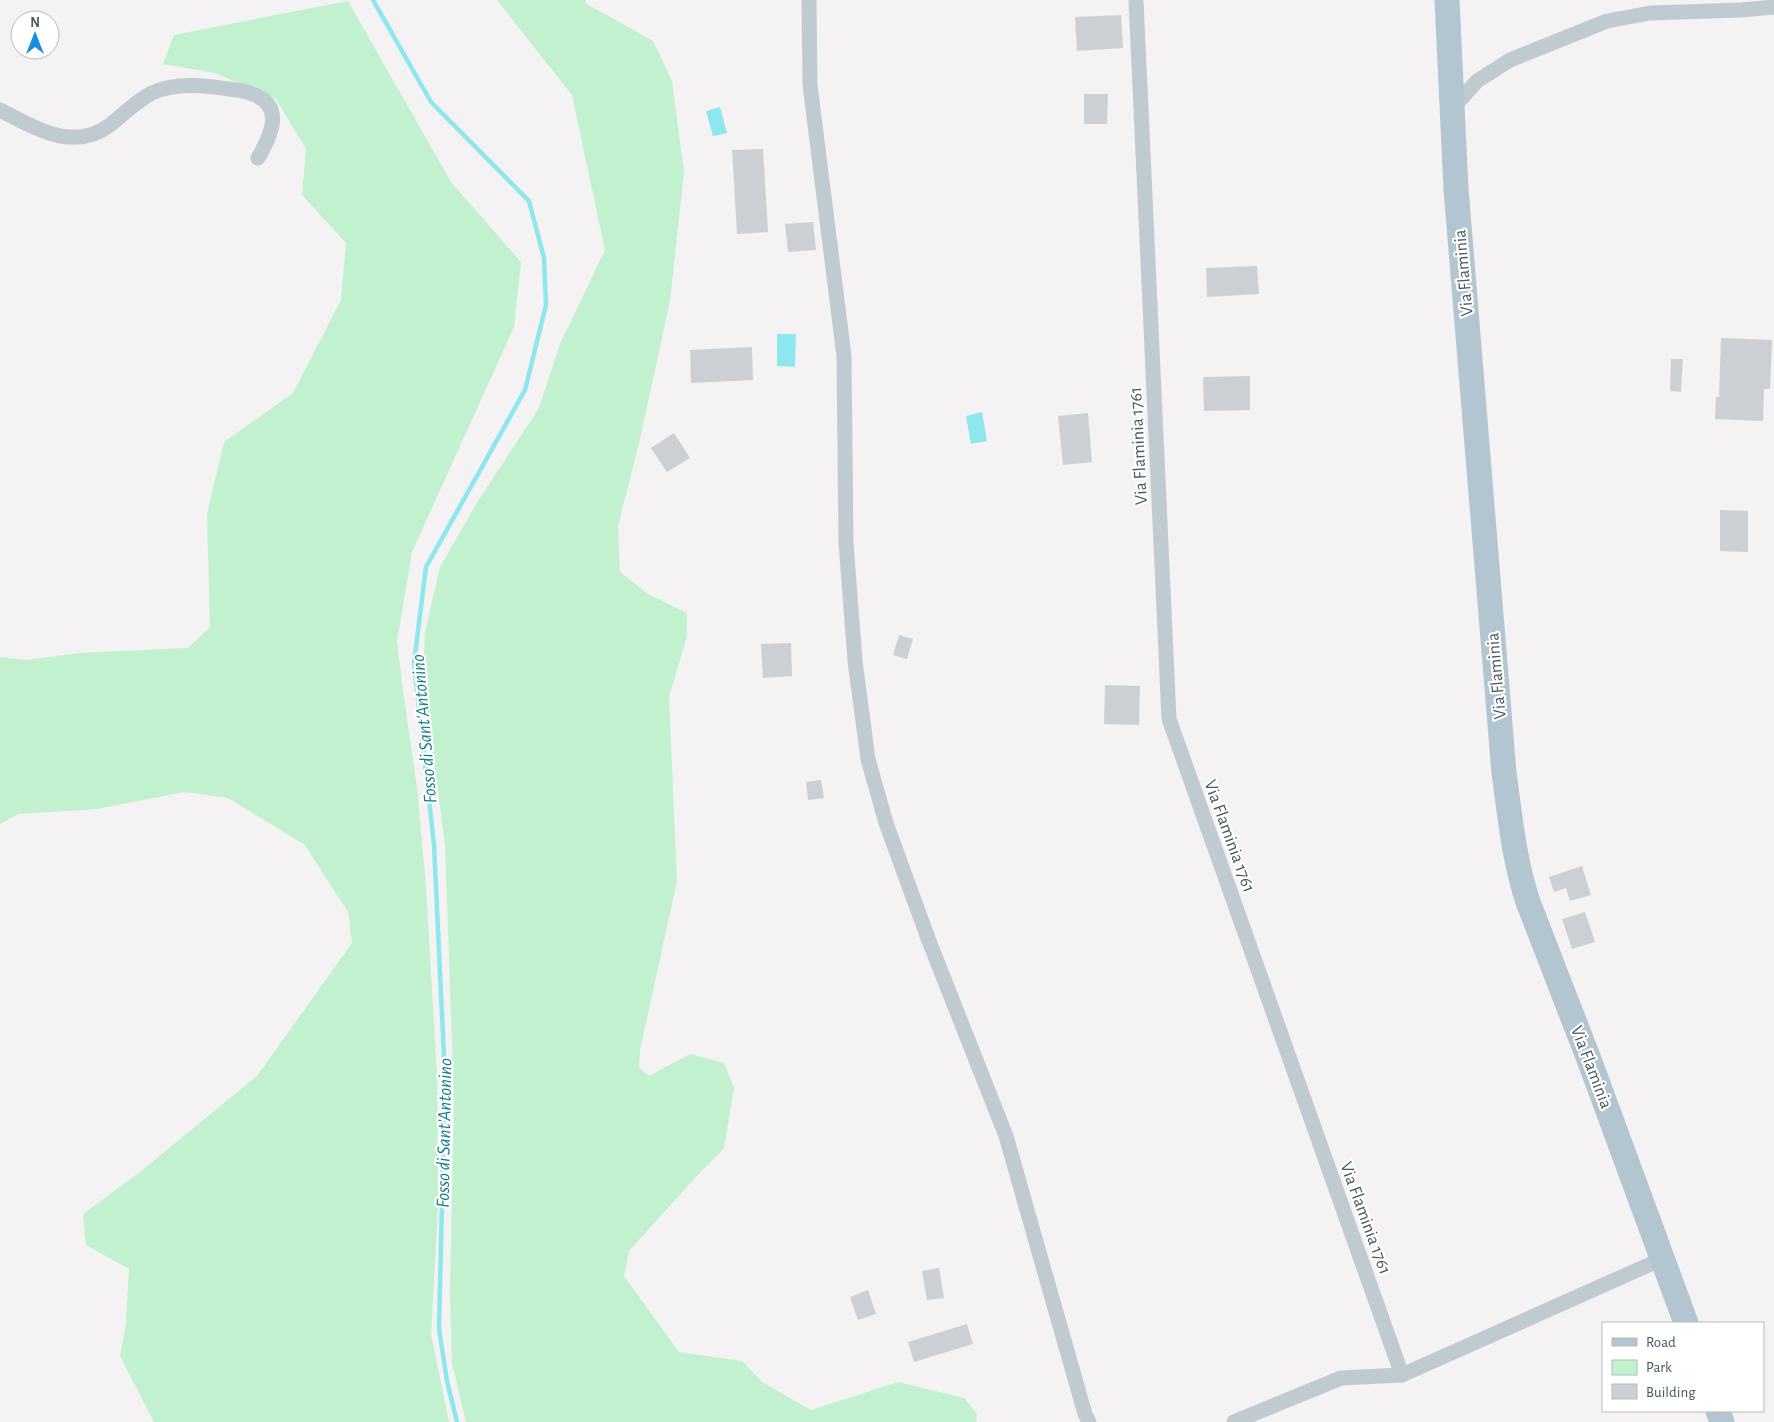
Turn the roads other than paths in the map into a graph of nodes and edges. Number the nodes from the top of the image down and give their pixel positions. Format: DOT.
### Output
graph roads {
  1 [pos="809,0"];
  2 [pos="1136,0"];
  3 [pos="1447,0"];
  4 [pos="1774,7"];
  5 [pos="1452,109"];
  6 [pos="0,110"];
  7 [pos="258,158"];
  8 [pos="1662,1259"];
  9 [pos="1686,1322"];
  10 [pos="1402,1375"];
  11 [pos="1089,1422"];
  12 [pos="1234,1422"];
  1 -- 11 [label="street"];
  2 -- 10 [label="street, Via Flaminia 1761"];
  3 -- 5 [label="main road, Via Flaminia"];
  4 -- 5 [label="street"];
  5 -- 8 [label="main road, Via Flaminia"];
  6 -- 7 [label="street"];
  8 -- 9 [label="main road, Via Flaminia"];
  8 -- 10 [label="street"];
  10 -- 12 [label="street"];
}
